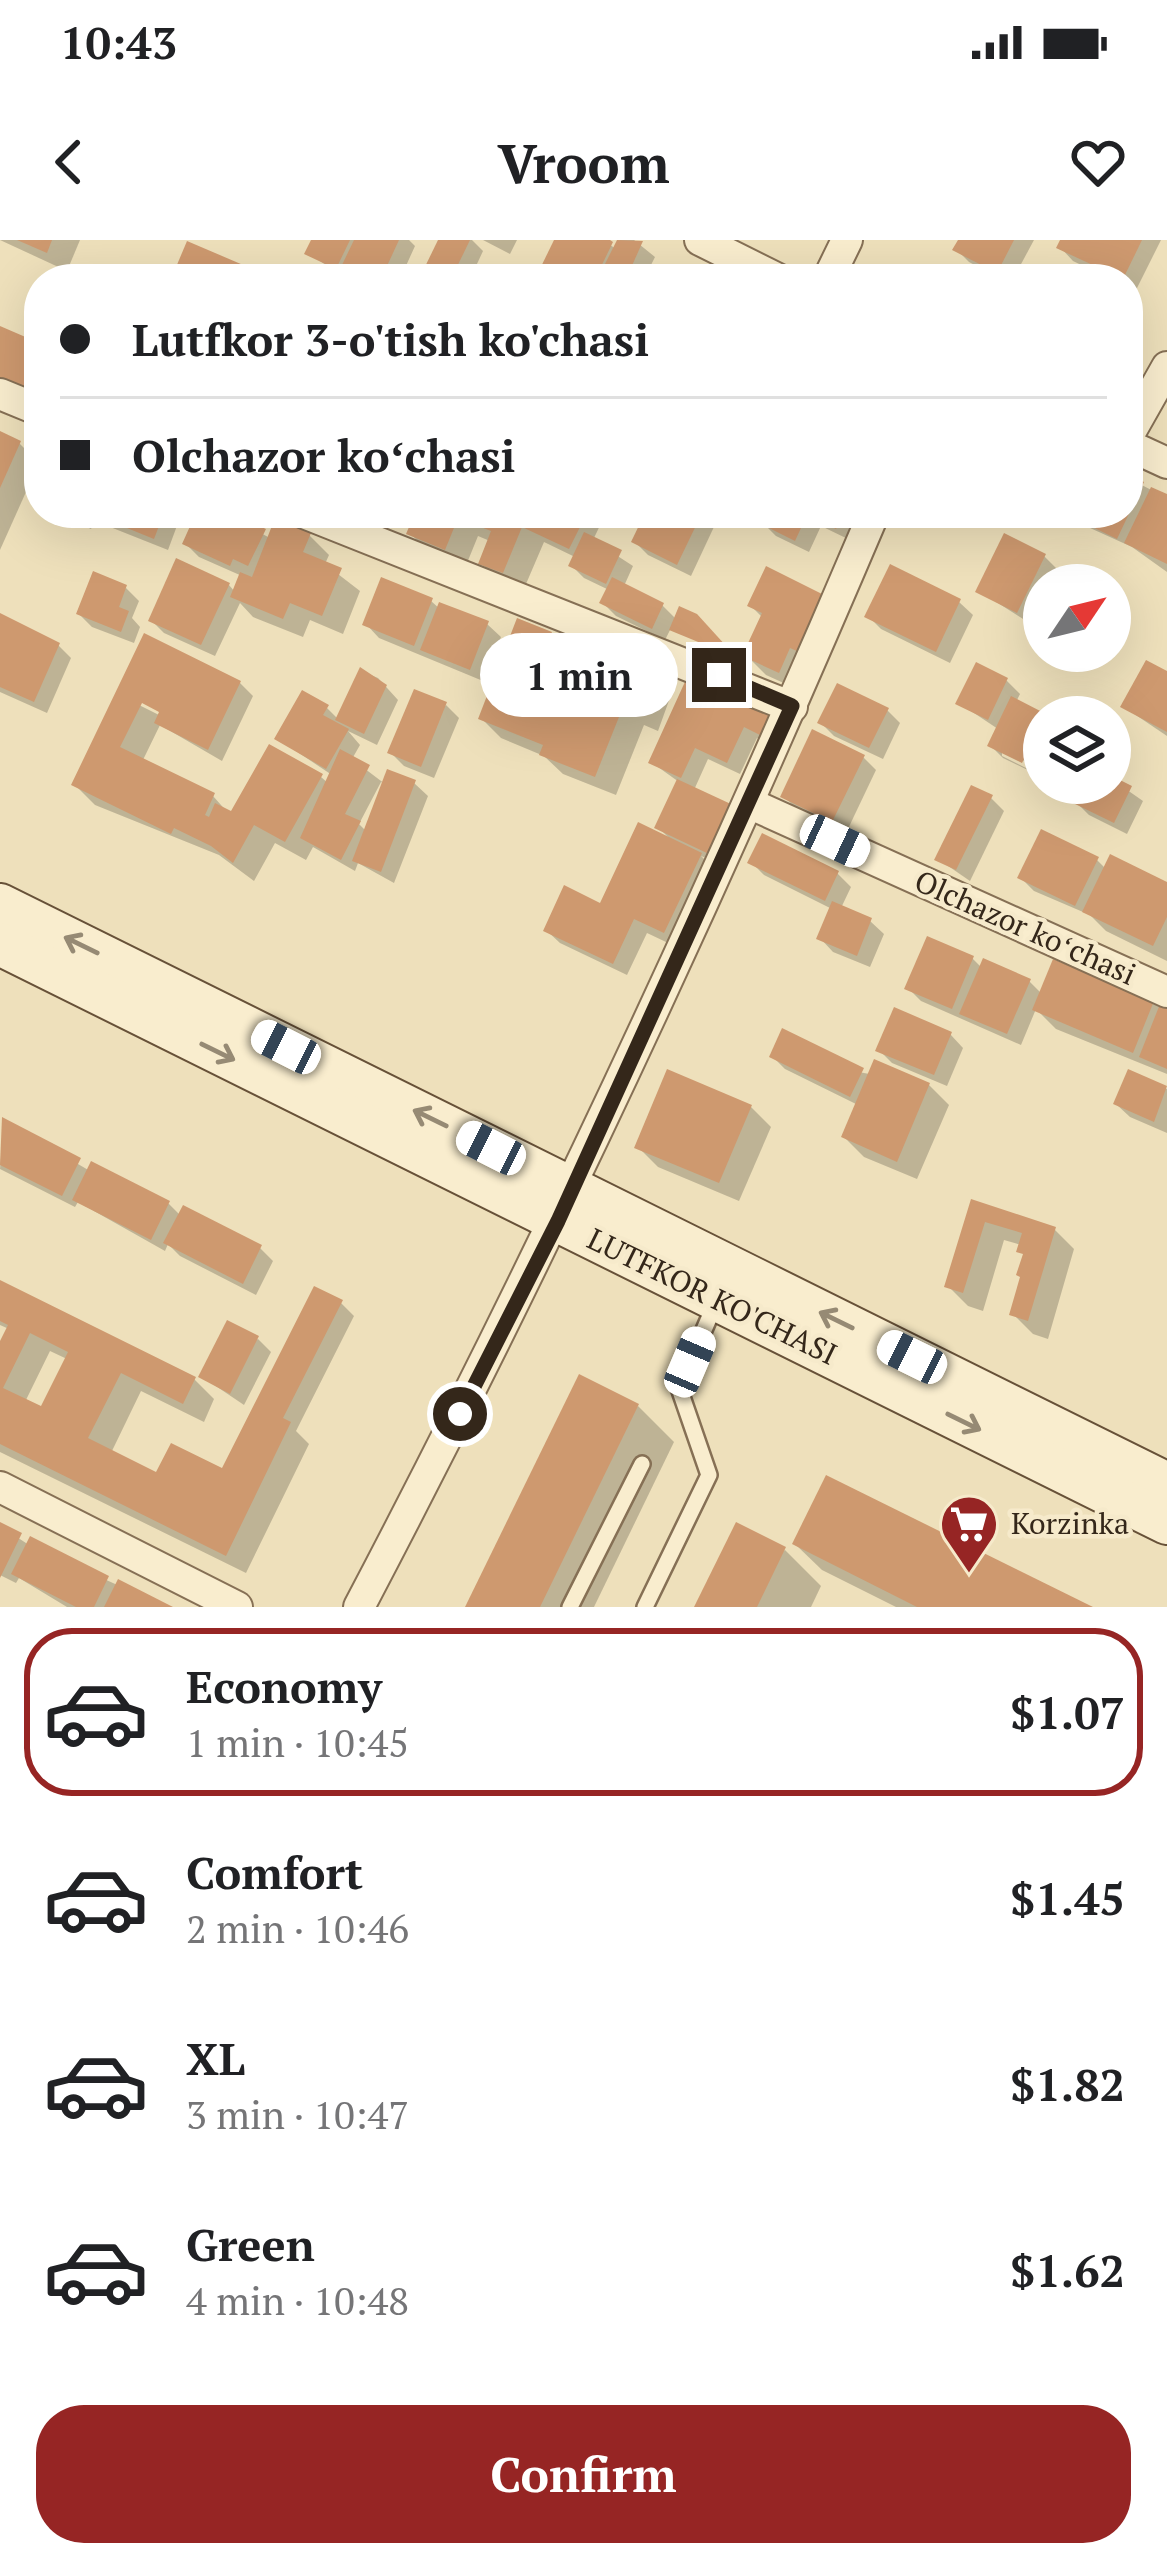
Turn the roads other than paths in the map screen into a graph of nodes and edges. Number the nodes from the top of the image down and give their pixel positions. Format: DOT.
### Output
graph roads {
  1 [pos="700,240"];
  2 [pos="748,264"];
  3 [pos="1167,367"];
  4 [pos="1143,413"];
  5 [pos="343,528"];
  6 [pos="868,528"];
  7 [pos="792,706"];
  8 [pos="752,803"];
  9 [pos="0,905"];
  10 [pos="0,944"];
  11 [pos="1167,992"];
  12 [pos="565,1205"];
  13 [pos="717,1300"];
  14 [pos="642,1464"];
  15 [pos="1167,1484"];
  16 [pos="0,1487"];
  17 [pos="1167,1523"];
  18 [pos="237,1607"];
  19 [pos="359,1607"];
  20 [pos="570,1607"];
  21 [pos="645,1607"];
  1 -- 2 [label="street"];
  3 -- 4 [label="street"];
  5 -- 7 [label="street"];
  6 -- 7 [label="street"];
  7 -- 8 [label="street"];
  8 -- 11 [label="street, Olchazor koʻchasi"];
  8 -- 12 [label="street"];
  12 -- 9 [label="main road, LUTFKOR KO'CHASI, one-way"];
  10 -- 12 [label="main road, LUTFKOR KO'CHASI, one-way"];
  12 -- 13 [label="main road, LUTFKOR KO'CHASI"];
  15 -- 12 [label="main road, LUTFKOR KO'CHASI, one-way"];
  12 -- 19 [label="street"];
  13 -- 17 [label="main road, LUTFKOR KO'CHASI, one-way"];
  13 -- 21 [label="lane"];
  14 -- 20 [label="lane"];
  16 -- 18 [label="street"];
}
